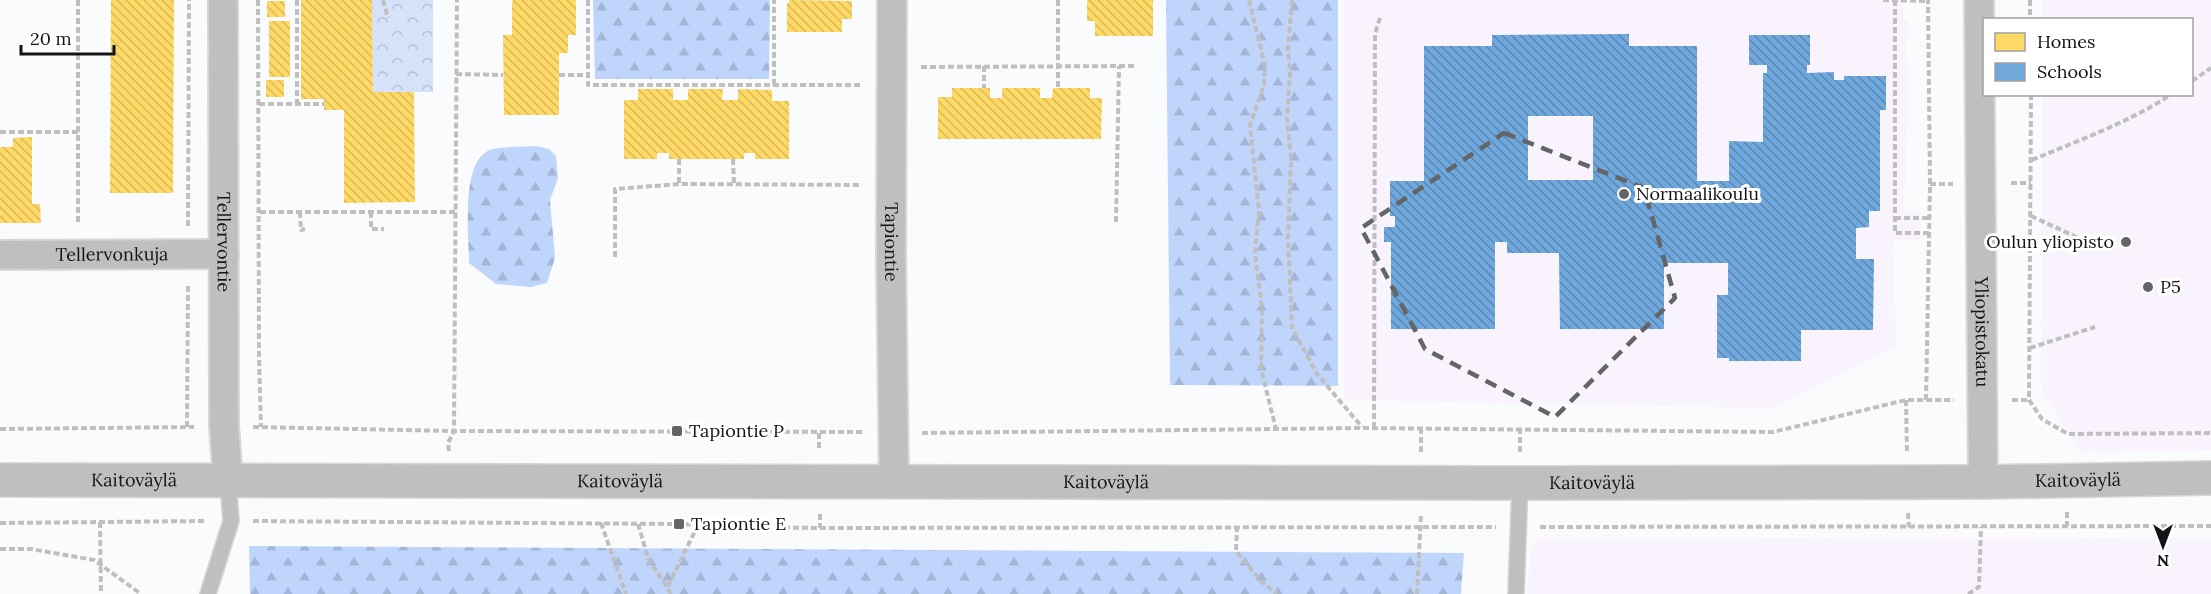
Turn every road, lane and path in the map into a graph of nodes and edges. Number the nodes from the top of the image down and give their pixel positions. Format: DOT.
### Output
graph roads {
  1 [pos="78,0"];
  2 [pos="189,0"];
  3 [pos="223,0"];
  4 [pos="258,0"];
  5 [pos="297,0"];
  6 [pos="383,0"];
  7 [pos="457,0"];
  8 [pos="588,0"];
  9 [pos="774,0"];
  10 [pos="892,0"];
  11 [pos="1058,0"];
  12 [pos="1249,0"];
  13 [pos="1292,0"];
  14 [pos="1883,0"];
  15 [pos="1895,0"];
  16 [pos="1928,0"];
  17 [pos="1979,0"];
  18 [pos="2030,0"];
  19 [pos="388,18"];
  20 [pos="1380,18"];
  21 [pos="2030,18"];
  22 [pos="984,66"];
  23 [pos="1058,66"];
  24 [pos="1119,66"];
  25 [pos="1134,66"];
  26 [pos="892,67"];
  27 [pos="2211,68"];
  28 [pos="456,74"];
  29 [pos="503,75"];
  30 [pos="559,75"];
  31 [pos="588,75"];
  32 [pos="2193,80"];
  33 [pos="774,85"];
  34 [pos="869,85"];
  35 [pos="984,88"];
  36 [pos="1058,88"];
  37 [pos="2031,96"];
  38 [pos="2169,96"];
  39 [pos="259,104"];
  40 [pos="297,104"];
  41 [pos="324,104"];
  42 [pos="0,132"];
  43 [pos="78,132"];
  44 [pos="679,159"];
  45 [pos="734,159"];
  46 [pos="2032,160"];
  47 [pos="679,184"];
  48 [pos="734,184"];
  49 [pos="869,185"];
  50 [pos="260,212"];
  51 [pos="300,212"];
  52 [pos="371,212"];
  53 [pos="456,212"];
  54 [pos="2031,216"];
  55 [pos="1895,218"];
  56 [pos="1929,218"];
  57 [pos="1116,222"];
  58 [pos="305,230"];
  59 [pos="384,230"];
  60 [pos="1929,233"];
  61 [pos="2100,248"];
  62 [pos="0,255"];
  63 [pos="78,255"];
  64 [pos="188,255"];
  65 [pos="224,255"];
  66 [pos="615,256"];
  67 [pos="2095,327"];
  68 [pos="2029,348"];
  69 [pos="1926,400"];
  70 [pos="1981,400"];
  71 [pos="224,425"];
  72 [pos="187,428"];
  73 [pos="261,428"];
  74 [pos="1363,428"];
  75 [pos="1374,428"];
  76 [pos="0,429"];
  77 [pos="1276,429"];
  78 [pos="454,431"];
  79 [pos="893,432"];
  80 [pos="2211,433"];
  81 [pos="2211,478"];
  82 [pos="0,480"];
  83 [pos="228,482"];
  84 [pos="894,482"];
  85 [pos="1983,482"];
  86 [pos="449,483"];
  87 [pos="1520,483"];
  88 [pos="231,521"];
  89 [pos="100,522"];
  90 [pos="449,522"];
  91 [pos="0,523"];
  92 [pos="601,523"];
  93 [pos="638,524"];
  94 [pos="698,525"];
  95 [pos="1237,526"];
  96 [pos="2211,526"];
  97 [pos="1519,527"];
  98 [pos="1981,527"];
  99 [pos="0,549"];
  100 [pos="101,566"];
  101 [pos="667,588"];
  102 [pos="101,594"];
  103 [pos="141,594"];
  104 [pos="208,594"];
  105 [pos="626,594"];
  106 [pos="670,594"];
  107 [pos="1277,594"];
  108 [pos="1516,594"];
  109 [pos="1968,594"];
  1 -- 43 [label="path"];
  2 -- 64 [label="path"];
  3 -- 65 [label="street, Tellervontie"];
  4 -- 39 [label="path"];
  5 -- 40 [label="path"];
  6 -- 19 [label="path"];
  7 -- 28 [label="path"];
  8 -- 31 [label="path"];
  9 -- 33 [label="path"];
  10 -- 26 [label="street, Tapiontie"];
  11 -- 23 [label="path"];
  12 -- 77 [label="path"];
  13 -- 74 [label="path"];
  14 -- 15 [label="path"];
  15 -- 16 [label="path"];
  15 -- 55 [label="path"];
  16 -- 56 [label="path"];
  17 -- 70 [label="street, Yliopistokatu"];
  18 -- 21 [label="path"];
  20 -- 75 [label="path"];
  22 -- 23 [label="path"];
  22 -- 26 [label="path"];
  22 -- 35 [label="path"];
  23 -- 24 [label="path"];
  23 -- 36 [label="path"];
  24 -- 25 [label="path"];
  24 -- 57 [label="path"];
  26 -- 79 [label="street, Tapiontie"];
  27 -- 32 [label="path"];
  28 -- 29 [label="path"];
  28 -- 53 [label="path"];
  30 -- 31 [label="path"];
  31 -- 33 [label="path"];
  33 -- 34 [label="path"];
  37 -- 46 [label="path"];
  38 -- 46 [label="path"];
  39 -- 40 [label="path"];
  39 -- 50 [label="path"];
  40 -- 41 [label="path"];
  42 -- 43 [label="path"];
  43 -- 63 [label="path"];
  44 -- 47 [label="path"];
  45 -- 48 [label="path"];
  46 -- 54 [label="path"];
  47 -- 48 [label="path"];
  47 -- 66 [label="path"];
  48 -- 49 [label="path"];
  50 -- 51 [label="path"];
  50 -- 73 [label="path"];
  51 -- 52 [label="path"];
  51 -- 58 [label="path"];
  52 -- 53 [label="path"];
  52 -- 59 [label="path"];
  53 -- 78 [label="path"];
  54 -- 61 [label="path"];
  54 -- 68 [label="path"];
  55 -- 56 [label="path"];
  55 -- 60 [label="path"];
  56 -- 60 [label="path"];
  60 -- 69 [label="path"];
  62 -- 63 [label="street, Tellervonkuja"];
  63 -- 64 [label="street, Tellervonkuja"];
  64 -- 65 [label="street, Tellervonkuja"];
  64 -- 72 [label="path"];
  65 -- 71 [label="street, Tellervontie"];
  67 -- 68 [label="path"];
  68 -- 80 [label="path"];
  69 -- 70 [label="path"];
  69 -- 75 [label="path"];
  70 -- 85 [label="street, Yliopistokatu"];
  71 -- 72 [label="path"];
  71 -- 73 [label="path"];
  71 -- 83 [label="street, Tellervontie"];
  72 -- 76 [label="path"];
  73 -- 78 [label="path"];
  74 -- 75 [label="path"];
  74 -- 77 [label="path"];
  77 -- 79 [label="path"];
  78 -- 79 [label="path"];
  78 -- 86 [label="path"];
  79 -- 84 [label="street, Tapiontie"];
  81 -- 85 [label="street, Kaitoväylä"];
  82 -- 83 [label="street, Kaitoväylä"];
  83 -- 86 [label="street, Kaitoväylä"];
  83 -- 88 [label="lane"];
  84 -- 86 [label="street, Kaitoväylä"];
  84 -- 87 [label="street, Kaitoväylä"];
  85 -- 87 [label="street, Kaitoväylä"];
  86 -- 90 [label="path"];
  87 -- 97 [label="lane"];
  88 -- 89 [label="path"];
  88 -- 90 [label="path"];
  88 -- 104 [label="lane"];
  89 -- 91 [label="path"];
  89 -- 100 [label="path"];
  90 -- 92 [label="path"];
  92 -- 93 [label="path"];
  92 -- 105 [label="path"];
  93 -- 94 [label="path"];
  93 -- 101 [label="path"];
  94 -- 95 [label="path"];
  94 -- 101 [label="path"];
  95 -- 97 [label="path"];
  95 -- 107 [label="path"];
  96 -- 98 [label="path"];
  97 -- 98 [label="path"];
  97 -- 108 [label="lane"];
  98 -- 109 [label="path"];
  99 -- 100 [label="path"];
  100 -- 102 [label="path"];
  100 -- 103 [label="path"];
  101 -- 106 [label="path"];
}
